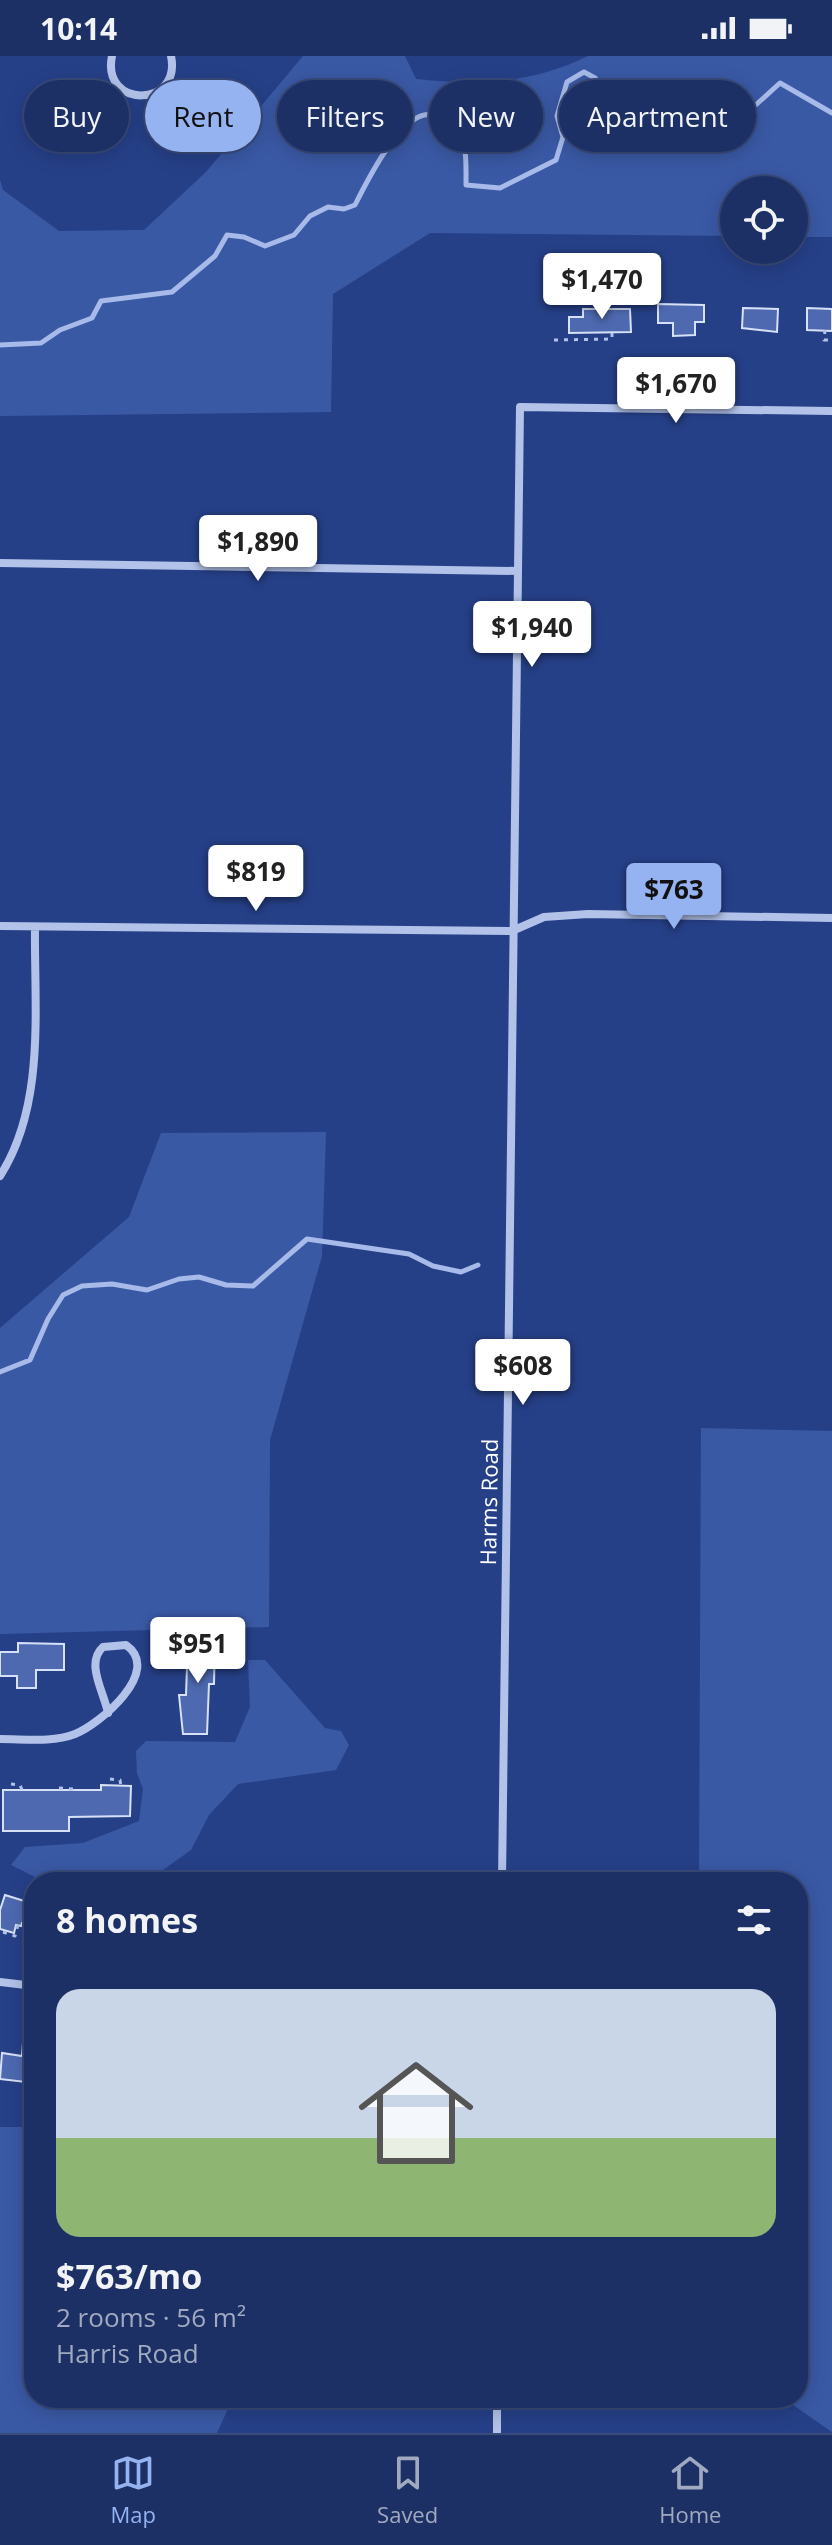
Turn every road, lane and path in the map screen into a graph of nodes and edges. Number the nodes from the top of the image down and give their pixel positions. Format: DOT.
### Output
graph roads {
  1 [pos="112,56"];
  2 [pos="171,56"];
  3 [pos="825,330"];
  4 [pos="612,333"];
  5 [pos="554,340"];
  6 [pos="832,340"];
  7 [pos="832,411"];
  8 [pos="0,563"];
  9 [pos="517,571"];
  10 [pos="832,918"];
  11 [pos="0,926"];
  12 [pos="35,927"];
  13 [pos="512,931"];
  14 [pos="0,1176"];
  15 [pos="108,1713"];
  16 [pos="0,1739"];
  17 [pos="110,1779"];
  18 [pos="11,1784"];
  19 [pos="121,1786"];
  20 [pos="59,1788"];
  21 [pos="74,1789"];
  22 [pos="22,1790"];
  23 [pos="502,1872"];
  24 [pos="18,1925"];
  25 [pos="3,1932"];
  26 [pos="0,1982"];
  27 [pos="24,1985"];
  28 [pos="497,2408"];
  29 [pos="497,2433"];
  1 -- 2 [label="street"];
  3 -- 6 [label="path"];
  4 -- 5 [label="path"];
  7 -- 9 [label="street, Harms Road"];
  8 -- 9 [label="street"];
  9 -- 13 [label="street, Harms Road"];
  10 -- 13 [label="street"];
  11 -- 12 [label="street"];
  12 -- 13 [label="street"];
  12 -- 14 [label="street"];
  13 -- 23 [label="street, Harms Road"];
  15 -- 15 [label="street"];
  15 -- 16 [label="street"];
  17 -- 19 [label="path"];
  18 -- 22 [label="path"];
  20 -- 21 [label="path"];
  24 -- 25 [label="path"];
  26 -- 27 [label="street"];
  28 -- 29 [label="street"];
}
